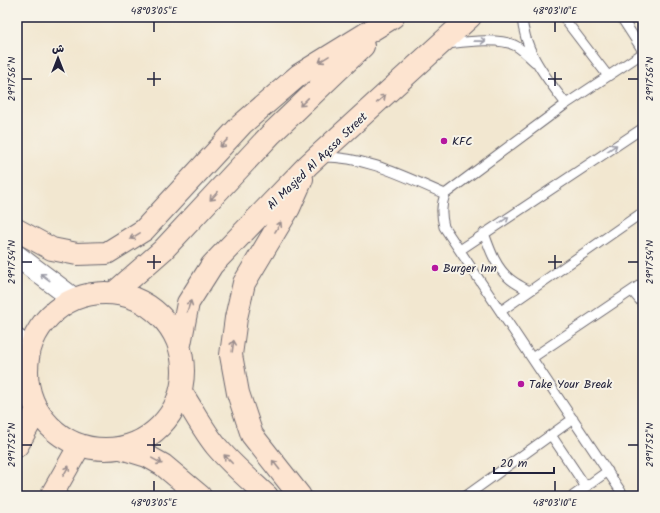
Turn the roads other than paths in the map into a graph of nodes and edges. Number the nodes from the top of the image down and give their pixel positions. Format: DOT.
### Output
graph roads {
  1 [pos="393,17"];
  2 [pos="470,17"];
  3 [pos="522,17"];
  4 [pos="566,17"];
  5 [pos="621,17"];
  6 [pos="441,44"];
  7 [pos="643,52"];
  8 [pos="535,62"];
  9 [pos="608,76"];
  10 [pos="566,104"];
  11 [pos="643,128"];
  12 [pos="313,161"];
  13 [pos="445,194"];
  14 [pos="643,212"];
  15 [pos="17,230"];
  16 [pos="484,233"];
  17 [pos="460,250"];
  18 [pos="17,256"];
  19 [pos="643,283"];
  20 [pos="530,291"];
  21 [pos="632,291"];
  22 [pos="114,293"];
  23 [pos="74,299"];
  24 [pos="643,304"];
  25 [pos="501,311"];
  26 [pos="17,340"];
  27 [pos="180,344"];
  28 [pos="532,358"];
  29 [pos="27,368"];
  30 [pos="181,392"];
  31 [pos="37,410"];
  32 [pos="573,419"];
  33 [pos="551,435"];
  34 [pos="80,445"];
  35 [pos="17,446"];
  36 [pos="121,448"];
  37 [pos="608,471"];
  38 [pos="586,487"];
  39 [pos="51,496"];
  40 [pos="200,496"];
  41 [pos="267,496"];
  42 [pos="300,496"];
  43 [pos="466,496"];
  44 [pos="573,496"];
  45 [pos="624,496"];
  1 -- 15 [label="main road, one-way"];
  1 -- 22 [label="main road, one-way"];
  2 -- 6 [label="main road, Al Masjed Al Aqssa Street"];
  3 -- 8 [label="lane"];
  4 -- 9 [label="lane"];
  5 -- 7 [label="lane"];
  6 -- 8 [label="lane, one-way"];
  12 -- 6 [label="main road, Al Masjed Al Aqssa Street, one-way"];
  7 -- 9 [label="lane"];
  8 -- 10 [label="lane"];
  9 -- 10 [label="lane"];
  10 -- 13 [label="lane"];
  16 -- 11 [label="lane, one-way"];
  12 -- 13 [label="lane"];
  27 -- 12 [label="main road, Al Masjed Al Aqssa Street, one-way"];
  42 -- 12 [label="main road, one-way"];
  13 -- 17 [label="lane"];
  14 -- 20 [label="lane"];
  16 -- 17 [label="lane"];
  16 -- 20 [label="lane"];
  17 -- 25 [label="lane"];
  23 -- 18 [label="street, one-way"];
  19 -- 21 [label="lane"];
  20 -- 25 [label="lane"];
  21 -- 24 [label="lane"];
  21 -- 28 [label="lane"];
  22 -- 23 [label="main road"];
  22 -- 27 [label="main road"];
  23 -- 29 [label="main road"];
  25 -- 28 [label="lane"];
  26 -- 29 [label="street"];
  27 -- 30 [label="main road"];
  28 -- 32 [label="lane"];
  29 -- 31 [label="main road"];
  30 -- 36 [label="main road"];
  41 -- 30 [label="main road, one-way"];
  31 -- 34 [label="main road"];
  31 -- 35 [label="main road"];
  32 -- 33 [label="lane"];
  32 -- 37 [label="lane"];
  33 -- 38 [label="lane"];
  33 -- 43 [label="lane"];
  34 -- 36 [label="main road"];
  39 -- 34 [label="main road, one-way"];
  36 -- 40 [label="main road, one-way"];
  37 -- 38 [label="lane"];
  37 -- 45 [label="lane"];
  38 -- 44 [label="lane"];
}
